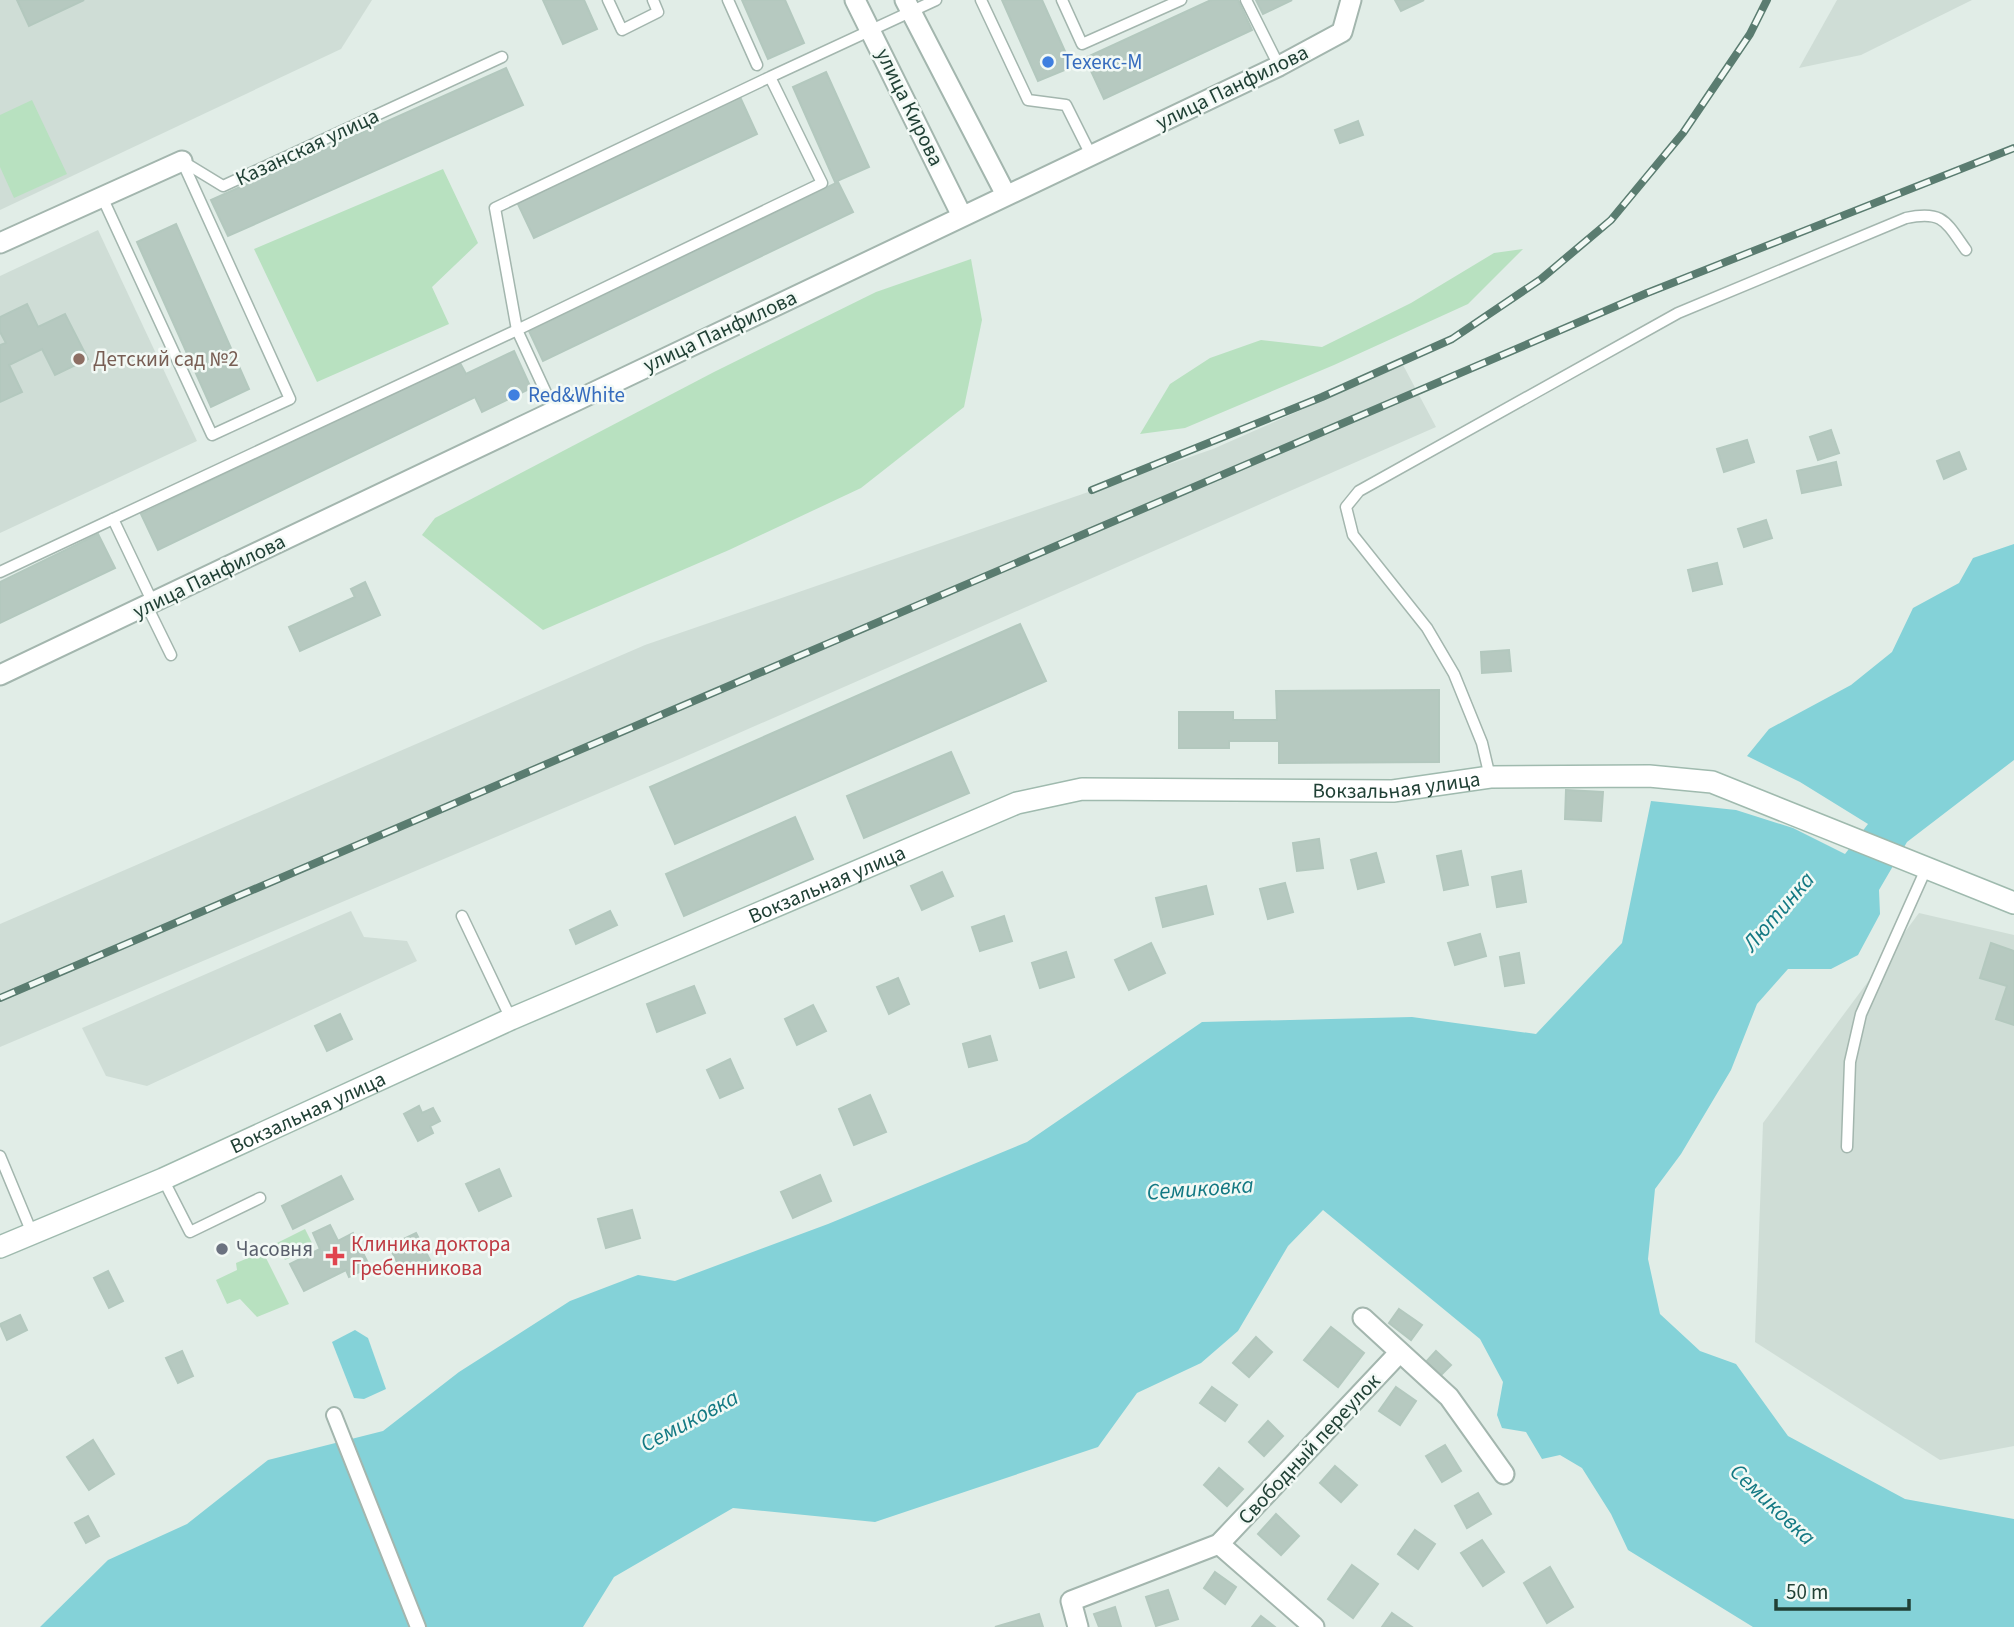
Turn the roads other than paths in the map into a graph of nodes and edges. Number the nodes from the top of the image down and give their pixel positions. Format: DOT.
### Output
graph roads {
  1 [pos="608,0"];
  2 [pos="653,0"];
  3 [pos="728,0"];
  4 [pos="855,0"];
  5 [pos="936,0"];
  6 [pos="981,0"];
  7 [pos="1062,0"];
  8 [pos="1181,0"];
  9 [pos="1246,0"];
  10 [pos="908,5"];
  11 [pos="1351,5"];
  12 [pos="873,30"];
  13 [pos="502,57"];
  14 [pos="757,65"];
  15 [pos="1279,66"];
  16 [pos="770,77"];
  17 [pos="1091,155"];
  18 [pos="182,161"];
  19 [pos="1006,195"];
  20 [pos="103,199"];
  21 [pos="962,216"];
  22 [pos="0,243"];
  23 [pos="1966,250"];
  24 [pos="517,330"];
  25 [pos="554,410"];
  26 [pos="113,519"];
  27 [pos="0,572"];
  28 [pos="150,604"];
  29 [pos="171,655"];
  30 [pos="0,675"];
  31 [pos="1490,777"];
  32 [pos="1926,869"];
  33 [pos="2014,903"];
  34 [pos="462,916"];
  35 [pos="510,1019"];
  36 [pos="1847,1147"];
  37 [pos="0,1156"];
  38 [pos="163,1179"];
  39 [pos="260,1198"];
  40 [pos="32,1233"];
  41 [pos="0,1247"];
  42 [pos="1363,1318"];
  43 [pos="1399,1353"];
  44 [pos="334,1415"];
  45 [pos="1504,1475"];
  46 [pos="1219,1544"];
  47 [pos="1308,1625"];
  48 [pos="418,1627"];
  49 [pos="1079,1627"];
  1 -- 2 [label="lane"];
  3 -- 14 [label="lane"];
  4 -- 12 [label="street, улица Кирова"];
  5 -- 10 [label="lane"];
  6 -- 17 [label="lane"];
  7 -- 8 [label="lane"];
  9 -- 15 [label="lane"];
  10 -- 12 [label="lane"];
  10 -- 19 [label="street"];
  11 -- 15 [label="street, улица Панфилова"];
  12 -- 16 [label="lane"];
  12 -- 21 [label="street, улица Кирова"];
  13 -- 18 [label="lane, Казанская улица"];
  15 -- 17 [label="street, улица Панфилова"];
  16 -- 24 [label="lane"];
  16 -- 24 [label="lane"];
  17 -- 19 [label="street, улица Панфилова"];
  18 -- 20 [label="street"];
  18 -- 20 [label="lane"];
  19 -- 21 [label="street, улица Панфилова"];
  20 -- 22 [label="street"];
  21 -- 25 [label="street, улица Панфилова"];
  23 -- 31 [label="lane"];
  24 -- 25 [label="lane"];
  24 -- 26 [label="lane"];
  25 -- 28 [label="street, улица Панфилова"];
  26 -- 27 [label="lane"];
  26 -- 28 [label="lane"];
  28 -- 29 [label="lane"];
  28 -- 30 [label="street, улица Панфилова"];
  31 -- 32 [label="main road, Вокзальная улица"];
  31 -- 35 [label="main road, Вокзальная улица"];
  32 -- 33 [label="main road, Вокзальная улица"];
  32 -- 36 [label="lane"];
  34 -- 35 [label="lane"];
  35 -- 38 [label="main road, Вокзальная улица"];
  37 -- 40 [label="lane"];
  38 -- 39 [label="lane"];
  38 -- 40 [label="main road, Вокзальная улица"];
  40 -- 41 [label="main road, Вокзальная улица"];
  42 -- 43 [label="street"];
  43 -- 45 [label="street"];
  43 -- 46 [label="street, Свободный переулок"];
  44 -- 48 [label="street"];
  46 -- 47 [label="street"];
  46 -- 49 [label="street"];
}
